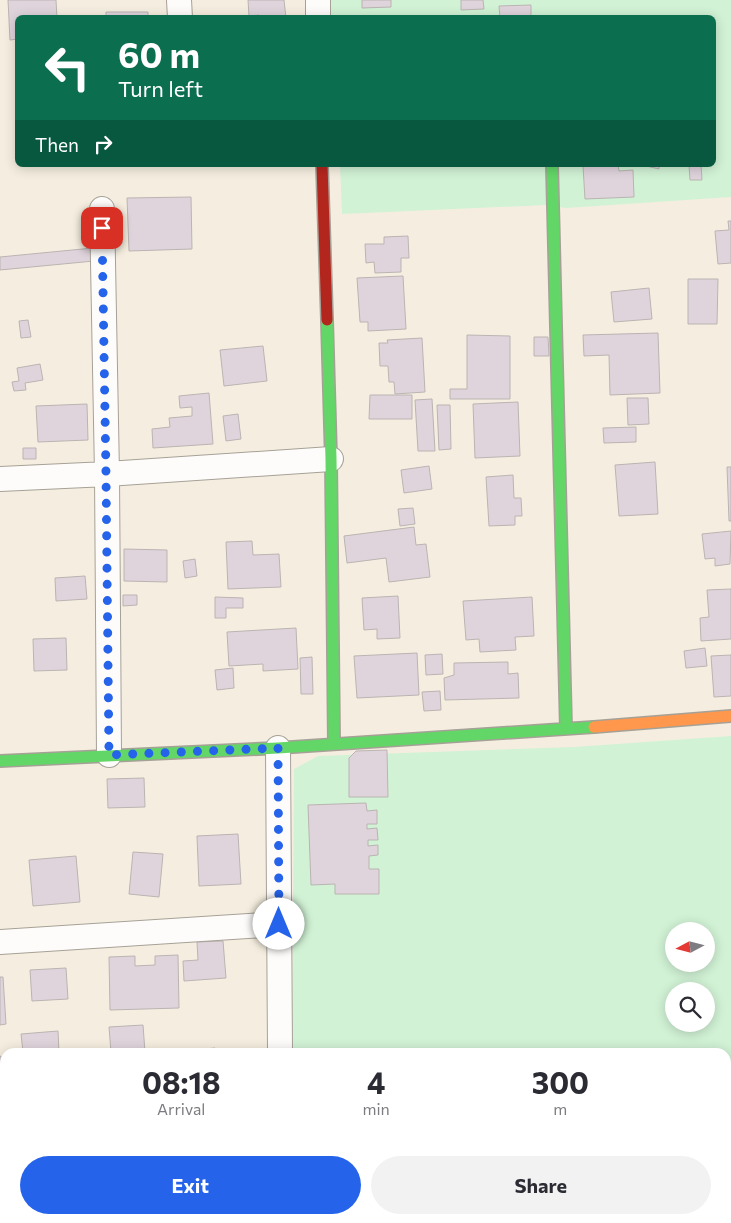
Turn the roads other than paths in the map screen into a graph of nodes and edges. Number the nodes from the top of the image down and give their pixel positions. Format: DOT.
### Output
graph roads {
  1 [pos="179,0"];
  2 [pos="318,0"];
  3 [pos="180,15"];
  4 [pos="318,15"];
  5 [pos="322,167"];
  6 [pos="552,167"];
  7 [pos="102,209"];
  8 [pos="332,460"];
  9 [pos="106,474"];
  10 [pos="0,479"];
  11 [pos="731,716"];
  12 [pos="566,729"];
  13 [pos="334,744"];
  14 [pos="278,748"];
  15 [pos="109,755"];
  16 [pos="0,761"];
  17 [pos="279,924"];
  18 [pos="0,942"];
  19 [pos="280,1048"];
  1 -- 3 [label="street"];
  2 -- 4 [label="street"];
  5 -- 8 [label="street"];
  6 -- 12 [label="street"];
  7 -- 9 [label="street"];
  8 -- 9 [label="street"];
  8 -- 13 [label="street"];
  9 -- 10 [label="street"];
  9 -- 15 [label="street"];
  11 -- 12 [label="street"];
  12 -- 13 [label="street"];
  13 -- 14 [label="street"];
  14 -- 15 [label="street"];
  14 -- 17 [label="street"];
  15 -- 16 [label="street"];
  17 -- 18 [label="street"];
  17 -- 19 [label="street"];
}
